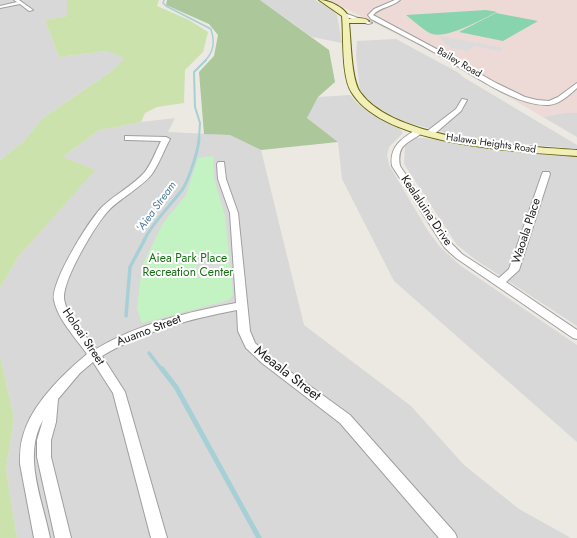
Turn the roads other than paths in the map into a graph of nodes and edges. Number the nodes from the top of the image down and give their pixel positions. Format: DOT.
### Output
graph roads {
  1 [pos="322,0"];
  2 [pos="398,0"];
  3 [pos="18,1"];
  4 [pos="0,7"];
  5 [pos="31,10"];
  6 [pos="345,19"];
  7 [pos="366,20"];
  8 [pos="471,77"];
  9 [pos="577,85"];
  10 [pos="464,100"];
  11 [pos="424,132"];
  12 [pos="128,138"];
  13 [pos="577,154"];
  14 [pos="220,164"];
  15 [pos="546,174"];
  16 [pos="499,282"];
  17 [pos="241,306"];
  18 [pos="577,335"];
  19 [pos="95,356"];
  20 [pos="52,398"];
  21 [pos="445,537"];
  22 [pos="42,538"];
  23 [pos="63,538"];
  24 [pos="159,538"];
  1 -- 6 [label="street"];
  2 -- 9 [label="street, Bailey Road"];
  3 -- 4 [label="street"];
  3 -- 5 [label="street"];
  6 -- 7 [label="street"];
  6 -- 11 [label="street, Halawa Heights Road"];
  7 -- 8 [label="street"];
  10 -- 11 [label="street"];
  11 -- 13 [label="street, Halawa Heights Road"];
  11 -- 16 [label="street, Kealaluina Drive"];
  12 -- 19 [label="street, Holoai Street"];
  14 -- 17 [label="street, Meaala Street"];
  15 -- 16 [label="street, Waoala Place"];
  16 -- 18 [label="street, Kealaluina Drive"];
  17 -- 19 [label="street, Auamo Street"];
  17 -- 21 [label="street, Meaala Street"];
  19 -- 20 [label="street, Auamo Street"];
  19 -- 24 [label="street, Holoai Street"];
  20 -- 22 [label="street, Auamo Street"];
  20 -- 23 [label="street"];
}
